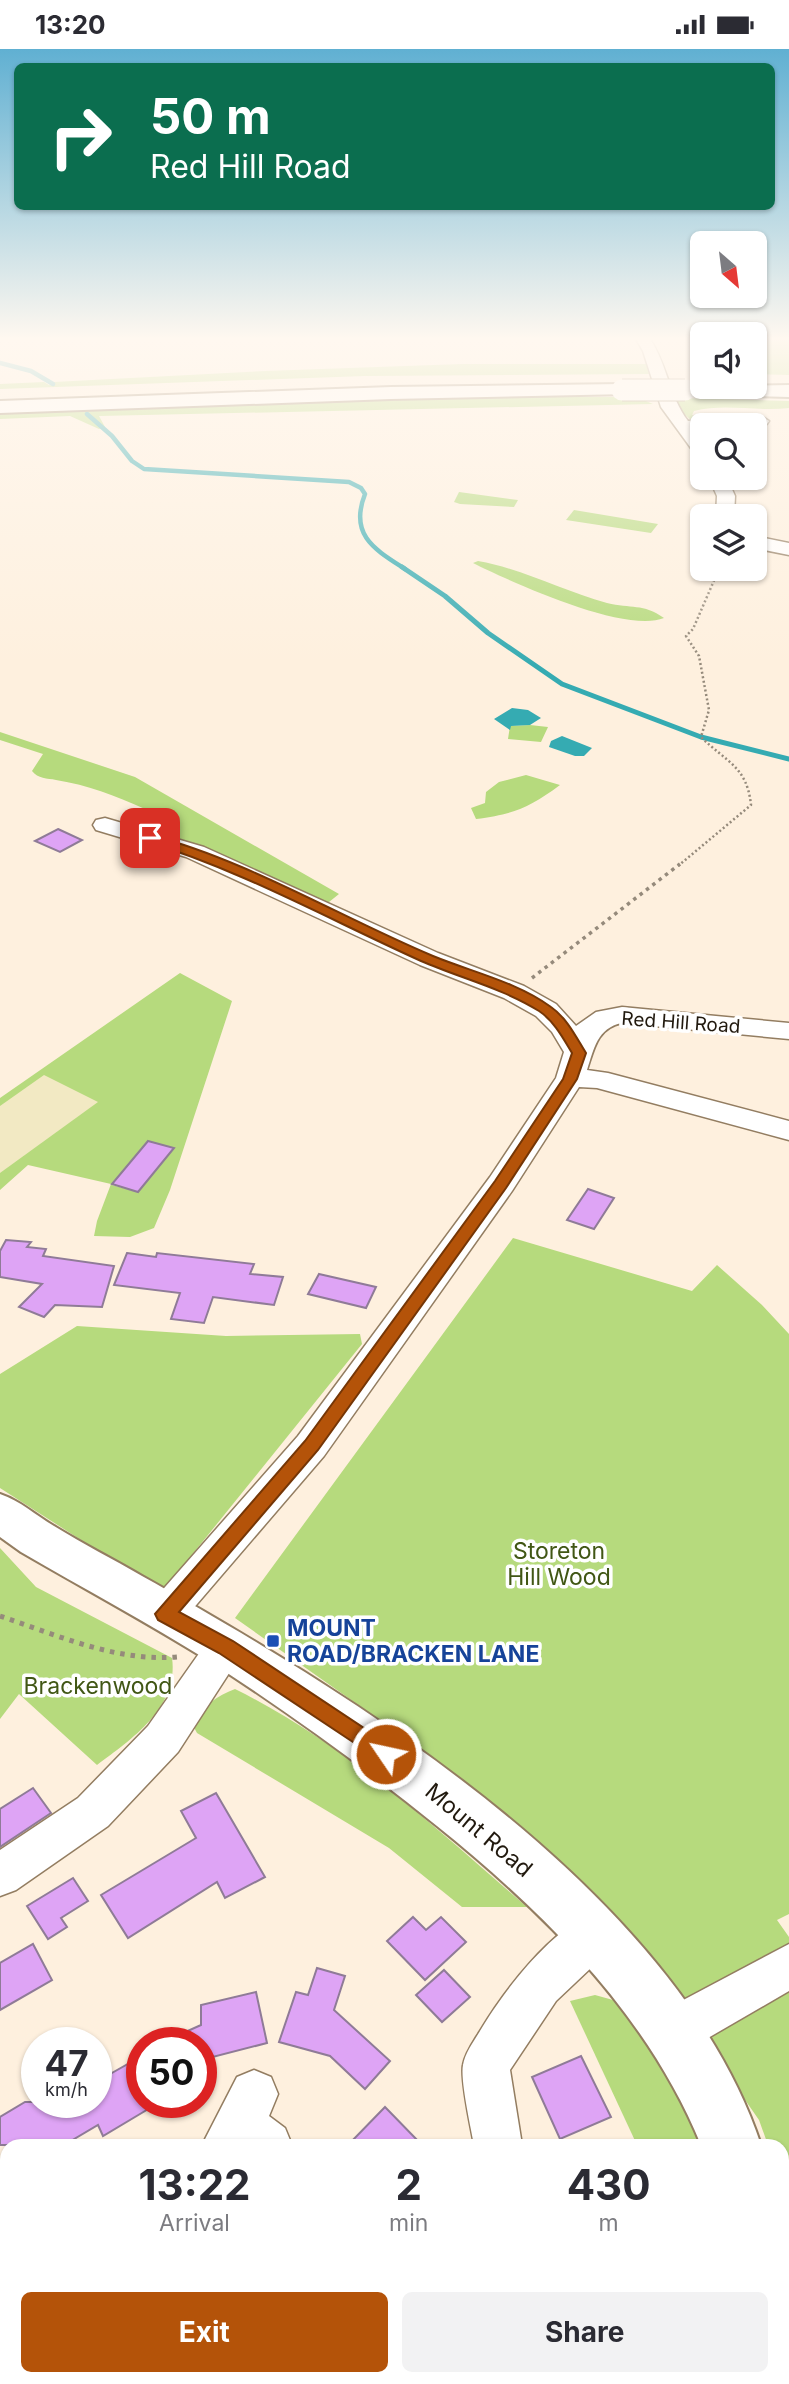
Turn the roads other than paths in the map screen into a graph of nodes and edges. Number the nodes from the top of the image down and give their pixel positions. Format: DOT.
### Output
graph roads {
  1 [pos="767,545"];
  2 [pos="789,549"];
  3 [pos="105,825"];
  4 [pos="789,1031"];
  5 [pos="575,1066"];
  6 [pos="789,1131"];
  7 [pos="0,1512"];
  8 [pos="165,1614"];
  9 [pos="226,1647"];
  10 [pos="0,1875"];
  11 [pos="595,1934"];
  12 [pos="789,1966"];
  13 [pos="672,2032"];
  14 [pos="497,2139"];
  15 [pos="728,2139"];
  1 -- 2 [label="street"];
  3 -- 5 [label="street"];
  4 -- 5 [label="street, Red Hill Road"];
  5 -- 6 [label="street"];
  5 -- 8 [label="street, Red Hill Road"];
  7 -- 8 [label="main road, Mount Road"];
  8 -- 9 [label="main road, Mount Road"];
  9 -- 10 [label="street"];
  9 -- 11 [label="main road, Mount Road"];
  11 -- 13 [label="main road, Mount Road"];
  11 -- 14 [label="street"];
  12 -- 13 [label="street"];
  13 -- 15 [label="main road, Mount Road"];
}
